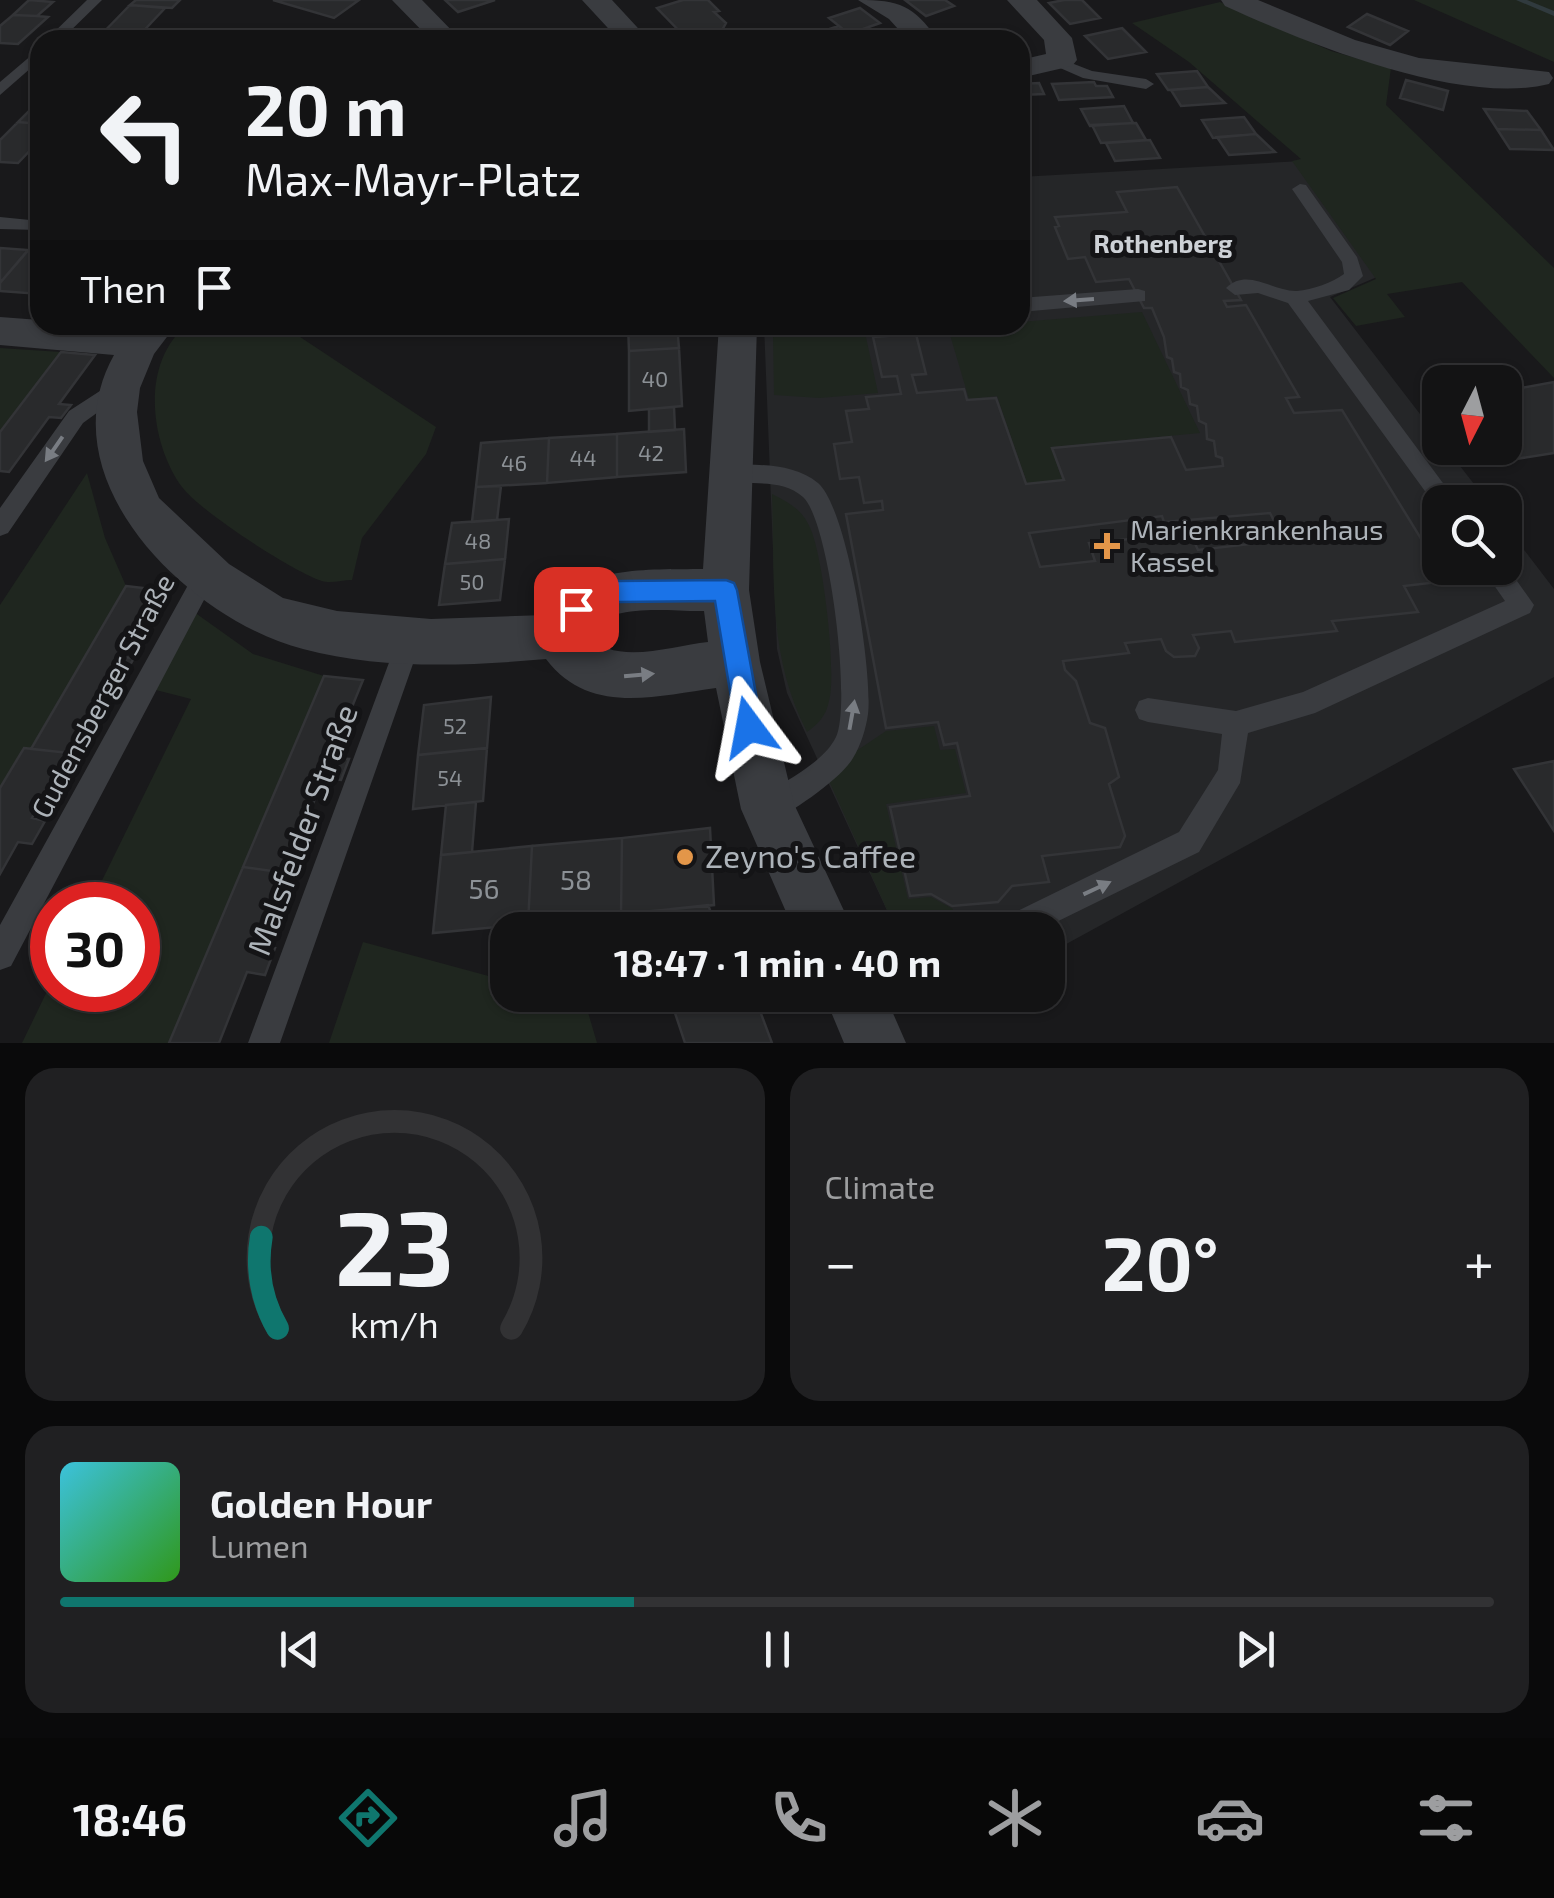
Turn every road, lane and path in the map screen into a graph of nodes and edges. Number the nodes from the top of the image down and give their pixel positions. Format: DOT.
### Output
graph roads {
  1 [pos="95,0"];
  2 [pos="406,0"];
  3 [pos="596,0"];
  4 [pos="872,0"];
  5 [pos="1021,0"];
  6 [pos="1235,0"];
  7 [pos="63,30"];
  8 [pos="437,30"];
  9 [pos="625,30"];
  10 [pos="915,30"];
  11 [pos="1056,61"];
  12 [pos="30,62"];
  13 [pos="1030,67"];
  14 [pos="1549,82"];
  15 [pos="1146,84"];
  16 [pos="0,90"];
  17 [pos="1300,190"];
  18 [pos="0,224"];
  19 [pos="30,226"];
  20 [pos="1234,288"];
  21 [pos="1138,296"];
  22 [pos="1295,298"];
  23 [pos="1030,304"];
  24 [pos="0,331"];
  25 [pos="30,332"];
  26 [pos="146,335"];
  27 [pos="745,335"];
  28 [pos="120,386"];
  29 [pos="729,473"];
  30 [pos="1433,485"];
  31 [pos="0,526"];
  32 [pos="206,574"];
  33 [pos="1507,585"];
  34 [pos="726,590"];
  35 [pos="553,636"];
  36 [pos="409,641"];
  37 [pos="735,662"];
  38 [pos="1148,710"];
  39 [pos="1236,724"];
  40 [pos="768,809"];
  41 [pos="816,912"];
  42 [pos="1046,912"];
  43 [pos="0,954"];
  44 [pos="264,1043"];
  1 -- 7 [label="lane"];
  2 -- 8 [label="street"];
  3 -- 9 [label="street"];
  4 -- 10 [label="street"];
  5 -- 11 [label="street"];
  6 -- 14 [label="street"];
  11 -- 13 [label="street"];
  11 -- 15 [label="lane"];
  12 -- 16 [label="lane"];
  17 -- 22 [label="lane"];
  18 -- 19 [label="lane"];
  20 -- 22 [label="lane"];
  21 -- 23 [label="lane, one-way"];
  22 -- 30 [label="lane"];
  24 -- 25 [label="street"];
  26 -- 28 [label="street"];
  27 -- 29 [label="street"];
  28 -- 31 [label="lane, one-way"];
  28 -- 32 [label="street"];
  29 -- 34 [label="street"];
  40 -- 29 [label="lane, one-way"];
  32 -- 36 [label="street"];
  32 -- 43 [label="lane, Gudensberger Straße"];
  33 -- 39 [label="lane"];
  34 -- 35 [label="street"];
  34 -- 37 [label="street"];
  35 -- 36 [label="street"];
  35 -- 37 [label="street, one-way"];
  36 -- 44 [label="lane, Malsfelder Straße"];
  37 -- 40 [label="street"];
  38 -- 39 [label="lane"];
  42 -- 39 [label="lane, one-way"];
  40 -- 41 [label="street"];
}
